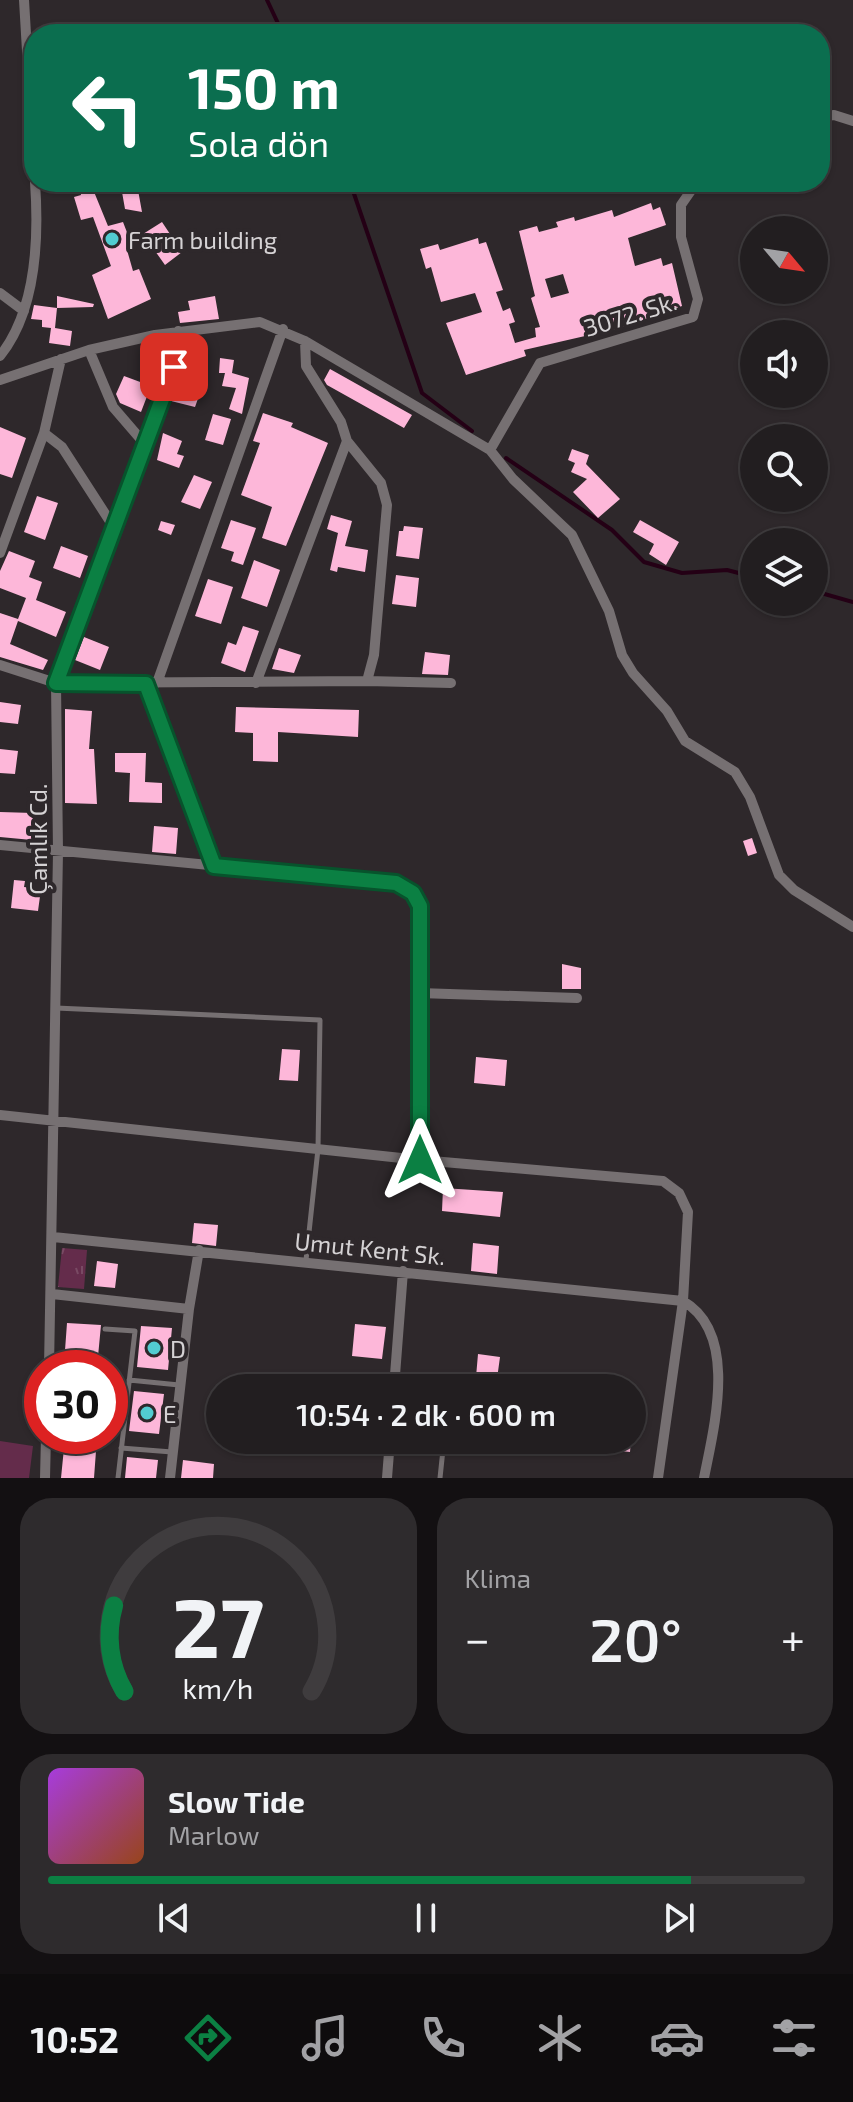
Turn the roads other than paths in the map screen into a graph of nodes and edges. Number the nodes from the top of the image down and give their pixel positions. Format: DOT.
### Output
graph roads {
  1 [pos="24,0"];
  2 [pos="25,24"];
  3 [pos="830,116"];
  4 [pos="853,121"];
  5 [pos="36,192"];
  6 [pos="690,192"];
  7 [pos="0,293"];
  8 [pos="24,311"];
  9 [pos="283,329"];
  10 [pos="178,331"];
  11 [pos="305,341"];
  12 [pos="89,350"];
  13 [pos="0,356"];
  14 [pos="61,359"];
  15 [pos="0,380"];
  16 [pos="44,433"];
  17 [pos="347,441"];
  18 [pos="144,443"];
  19 [pos="490,450"];
  20 [pos="113,526"];
  21 [pos="0,553"];
  22 [pos="0,665"];
  23 [pos="367,681"];
  24 [pos="56,683"];
  25 [pos="256,683"];
  26 [pos="451,683"];
  27 [pos="152,684"];
  28 [pos="0,845"];
  29 [pos="58,852"];
  30 [pos="214,866"];
  31 [pos="853,927"];
  32 [pos="419,993"];
  33 [pos="577,998"];
  34 [pos="56,1008"];
  35 [pos="0,1115"];
  36 [pos="55,1123"];
  37 [pos="318,1149"];
  38 [pos="420,1160"];
  39 [pos="53,1237"];
  40 [pos="199,1250"];
  41 [pos="306,1260"];
  42 [pos="403,1271"];
  43 [pos="52,1294"];
  44 [pos="683,1301"];
  45 [pos="189,1309"];
  46 [pos="105,1329"];
  47 [pos="50,1350"];
  48 [pos="395,1374"];
  49 [pos="129,1380"];
  50 [pos="180,1385"];
  51 [pos="128,1388"];
  52 [pos="128,1449"];
  53 [pos="173,1452"];
  54 [pos="46,1454"];
  55 [pos="120,1454"];
  56 [pos="389,1454"];
  57 [pos="443,1454"];
  58 [pos="45,1478"];
  59 [pos="118,1478"];
  60 [pos="170,1478"];
  61 [pos="387,1478"];
  62 [pos="440,1478"];
  63 [pos="658,1478"];
  64 [pos="704,1478"];
  1 -- 2 [label="street"];
  3 -- 4 [label="street"];
  5 -- 8 [label="street"];
  6 -- 19 [label="street, 3072. Sk."];
  7 -- 8 [label="street"];
  8 -- 13 [label="street"];
  9 -- 10 [label="street"];
  9 -- 11 [label="street"];
  9 -- 27 [label="street"];
  10 -- 12 [label="street"];
  10 -- 18 [label="street, Çamlık Cd."];
  11 -- 17 [label="street"];
  11 -- 19 [label="street"];
  12 -- 14 [label="street"];
  12 -- 18 [label="street"];
  14 -- 15 [label="street"];
  14 -- 16 [label="street"];
  16 -- 20 [label="street"];
  16 -- 21 [label="street"];
  17 -- 23 [label="street"];
  17 -- 25 [label="street"];
  18 -- 20 [label="street, Çamlık Cd."];
  19 -- 31 [label="street"];
  20 -- 24 [label="street, Çamlık Cd."];
  22 -- 24 [label="street"];
  23 -- 25 [label="street"];
  23 -- 26 [label="street"];
  24 -- 27 [label="street"];
  24 -- 29 [label="street, Çamlık Cd."];
  25 -- 27 [label="street"];
  27 -- 30 [label="street"];
  28 -- 29 [label="street"];
  29 -- 30 [label="street"];
  29 -- 34 [label="street, Çamlık Cd."];
  30 -- 32 [label="street"];
  32 -- 33 [label="street"];
  32 -- 38 [label="street"];
  34 -- 36 [label="street, Çamlık Cd."];
  34 -- 37 [label="lane"];
  35 -- 36 [label="street"];
  36 -- 37 [label="street"];
  36 -- 39 [label="street, Çamlık Cd."];
  37 -- 38 [label="street"];
  37 -- 41 [label="lane"];
  38 -- 44 [label="street"];
  39 -- 40 [label="street, Umut Kent Sk."];
  39 -- 43 [label="street, Çamlık Cd."];
  40 -- 41 [label="street, Umut Kent Sk."];
  40 -- 45 [label="street"];
  41 -- 42 [label="street, Umut Kent Sk."];
  42 -- 44 [label="street, Umut Kent Sk."];
  42 -- 48 [label="street"];
  43 -- 45 [label="street"];
  43 -- 47 [label="street, Çamlık Cd."];
  44 -- 63 [label="street"];
  44 -- 64 [label="street"];
  45 -- 50 [label="street"];
  46 -- 49 [label="lane"];
  49 -- 50 [label="lane"];
  49 -- 51 [label="lane"];
  50 -- 53 [label="street"];
  52 -- 53 [label="lane"];
  53 -- 60 [label="street"];
  54 -- 58 [label="street"];
  55 -- 59 [label="lane"];
  56 -- 61 [label="street"];
  57 -- 62 [label="lane"];
}
